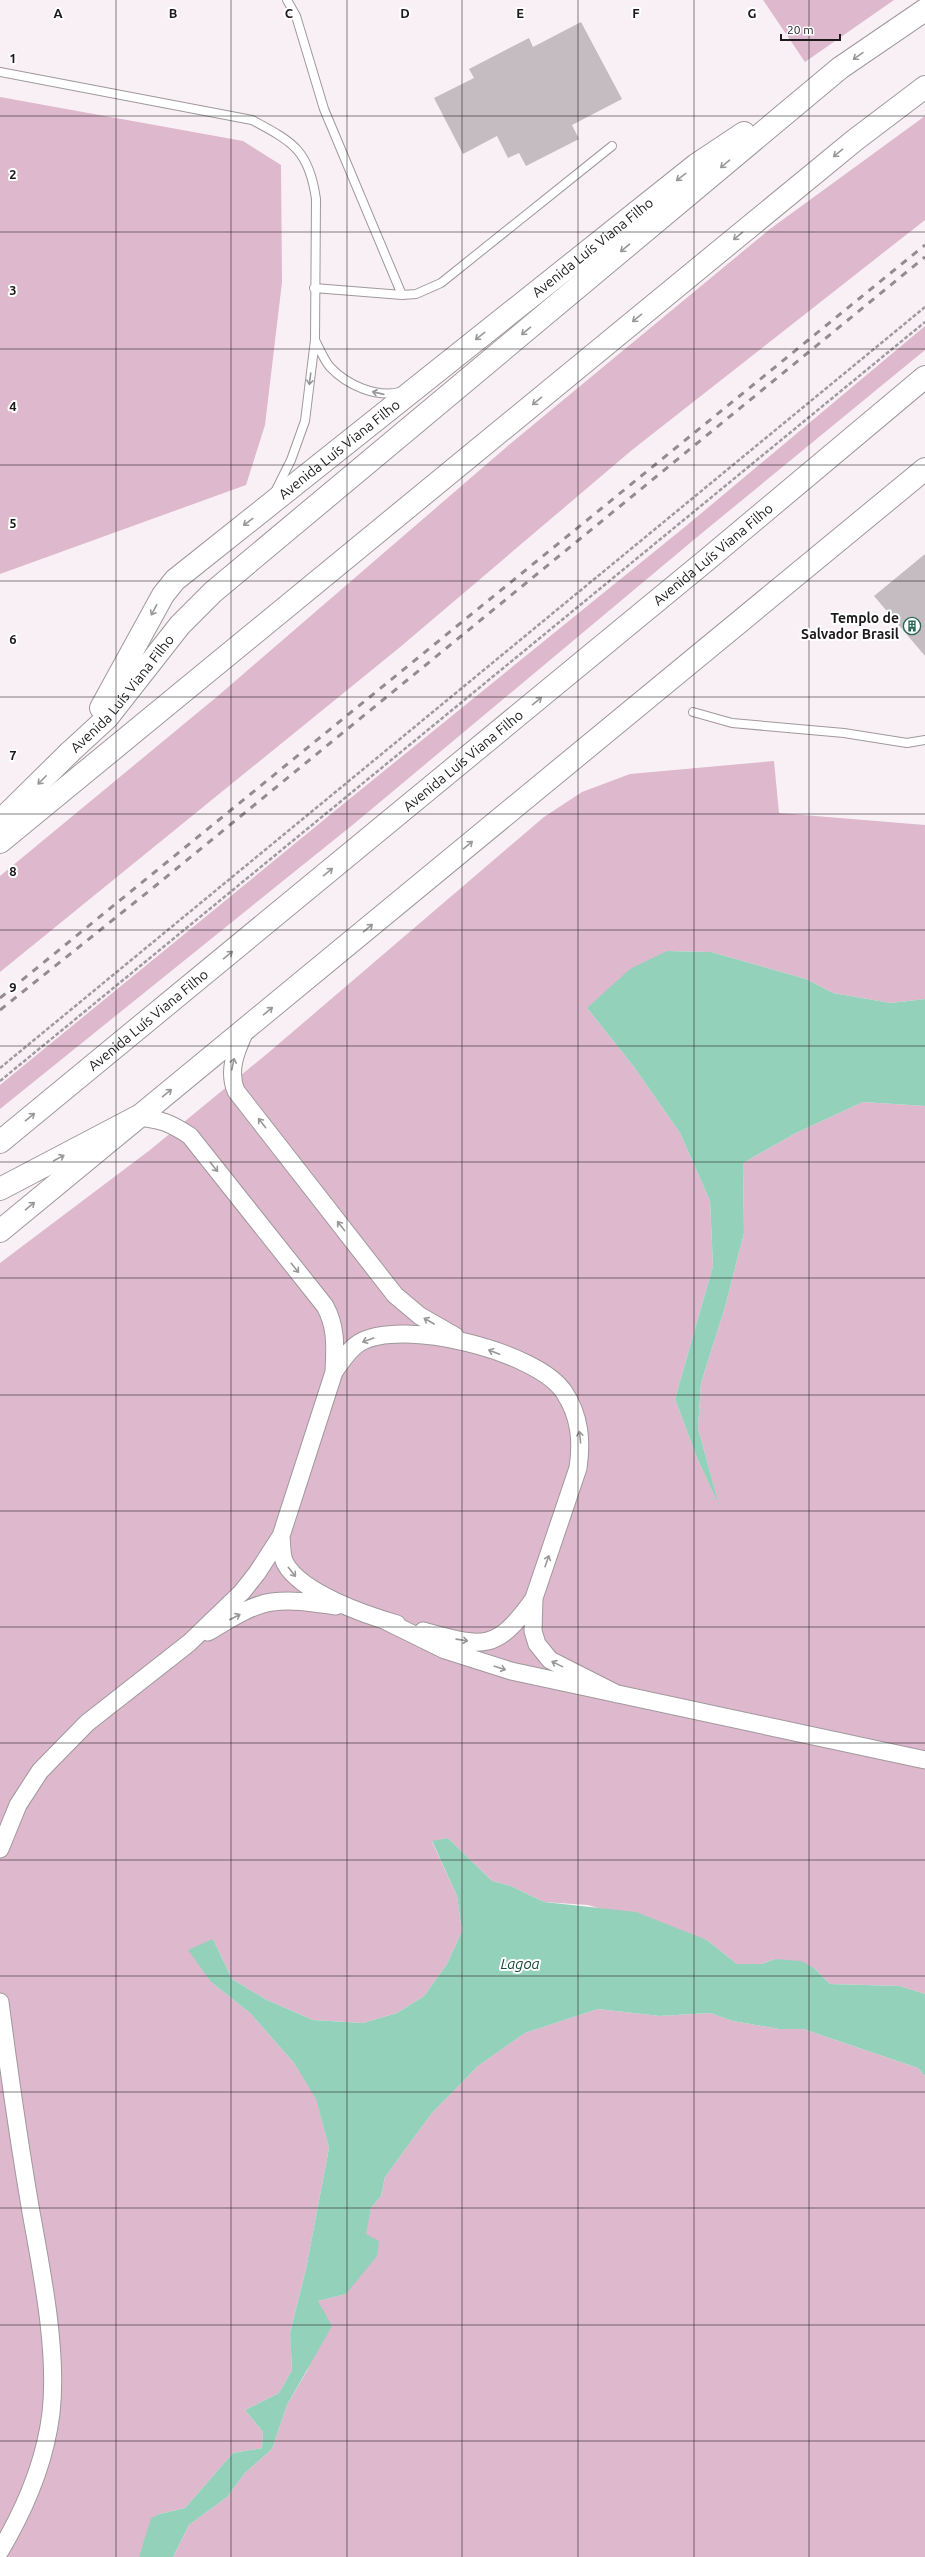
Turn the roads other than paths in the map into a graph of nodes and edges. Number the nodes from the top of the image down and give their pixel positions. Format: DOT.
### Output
graph roads {
  1 [pos="287,0"];
  2 [pos="925,10"];
  3 [pos="840,68"];
  4 [pos="0,72"];
  5 [pos="925,74"];
  6 [pos="925,87"];
  7 [pos="855,140"];
  8 [pos="612,146"];
  9 [pos="314,288"];
  10 [pos="402,295"];
  11 [pos="315,340"];
  12 [pos="925,377"];
  13 [pos="416,387"];
  14 [pos="925,469"];
  15 [pos="266,509"];
  16 [pos="693,712"];
  17 [pos="925,740"];
  18 [pos="70,753"];
  19 [pos="0,821"];
  20 [pos="0,842"];
  21 [pos="246,1029"];
  22 [pos="137,1117"];
  23 [pos="0,1142"];
  24 [pos="0,1189"];
  25 [pos="0,1231"];
  26 [pos="462,1340"];
  27 [pos="334,1372"];
  28 [pos="281,1536"];
  29 [pos="534,1598"];
  30 [pos="353,1609"];
  31 [pos="386,1621"];
  32 [pos="189,1643"];
  33 [pos="617,1694"];
  34 [pos="925,1760"];
  35 [pos="0,1849"];
  36 [pos="0,2002"];
  37 [pos="0,2551"];
  1 -- 10 [label="lane"];
  2 -- 3 [label="main road, Avenida Luís Viana Filho, one-way"];
  3 -- 13 [label="main road, Avenida Luís Viana Filho, one-way"];
  3 -- 18 [label="main road, Avenida Luís Viana Filho, one-way"];
  4 -- 9 [label="lane"];
  5 -- 7 [label="main road"];
  6 -- 7 [label="main road, Avenida Luís Viana Filho"];
  7 -- 20 [label="main road, Avenida Luís Viana Filho, one-way"];
  8 -- 10 [label="lane"];
  9 -- 10 [label="lane"];
  9 -- 11 [label="lane"];
  13 -- 11 [label="lane, one-way"];
  11 -- 15 [label="lane, one-way"];
  23 -- 12 [label="main road, Avenida Luís Viana Filho, one-way"];
  13 -- 15 [label="main road, Avenida Luís Viana Filho"];
  21 -- 14 [label="main road, one-way"];
  15 -- 18 [label="main road, Avenida Luís Viana Filho, one-way"];
  16 -- 17 [label="lane"];
  18 -- 19 [label="main road, one-way"];
  22 -- 21 [label="main road, one-way"];
  26 -- 21 [label="street, one-way"];
  24 -- 22 [label="main road, one-way"];
  25 -- 22 [label="main road, one-way"];
  22 -- 27 [label="street, one-way"];
  26 -- 27 [label="street, one-way"];
  29 -- 26 [label="street, one-way"];
  27 -- 28 [label="street"];
  28 -- 30 [label="street, one-way"];
  28 -- 32 [label="street"];
  31 -- 29 [label="street, one-way"];
  33 -- 29 [label="street, one-way"];
  30 -- 31 [label="street"];
  32 -- 30 [label="street, one-way"];
  31 -- 33 [label="street, one-way"];
  32 -- 35 [label="street"];
  33 -- 34 [label="street"];
  36 -- 37 [label="street"];
}
